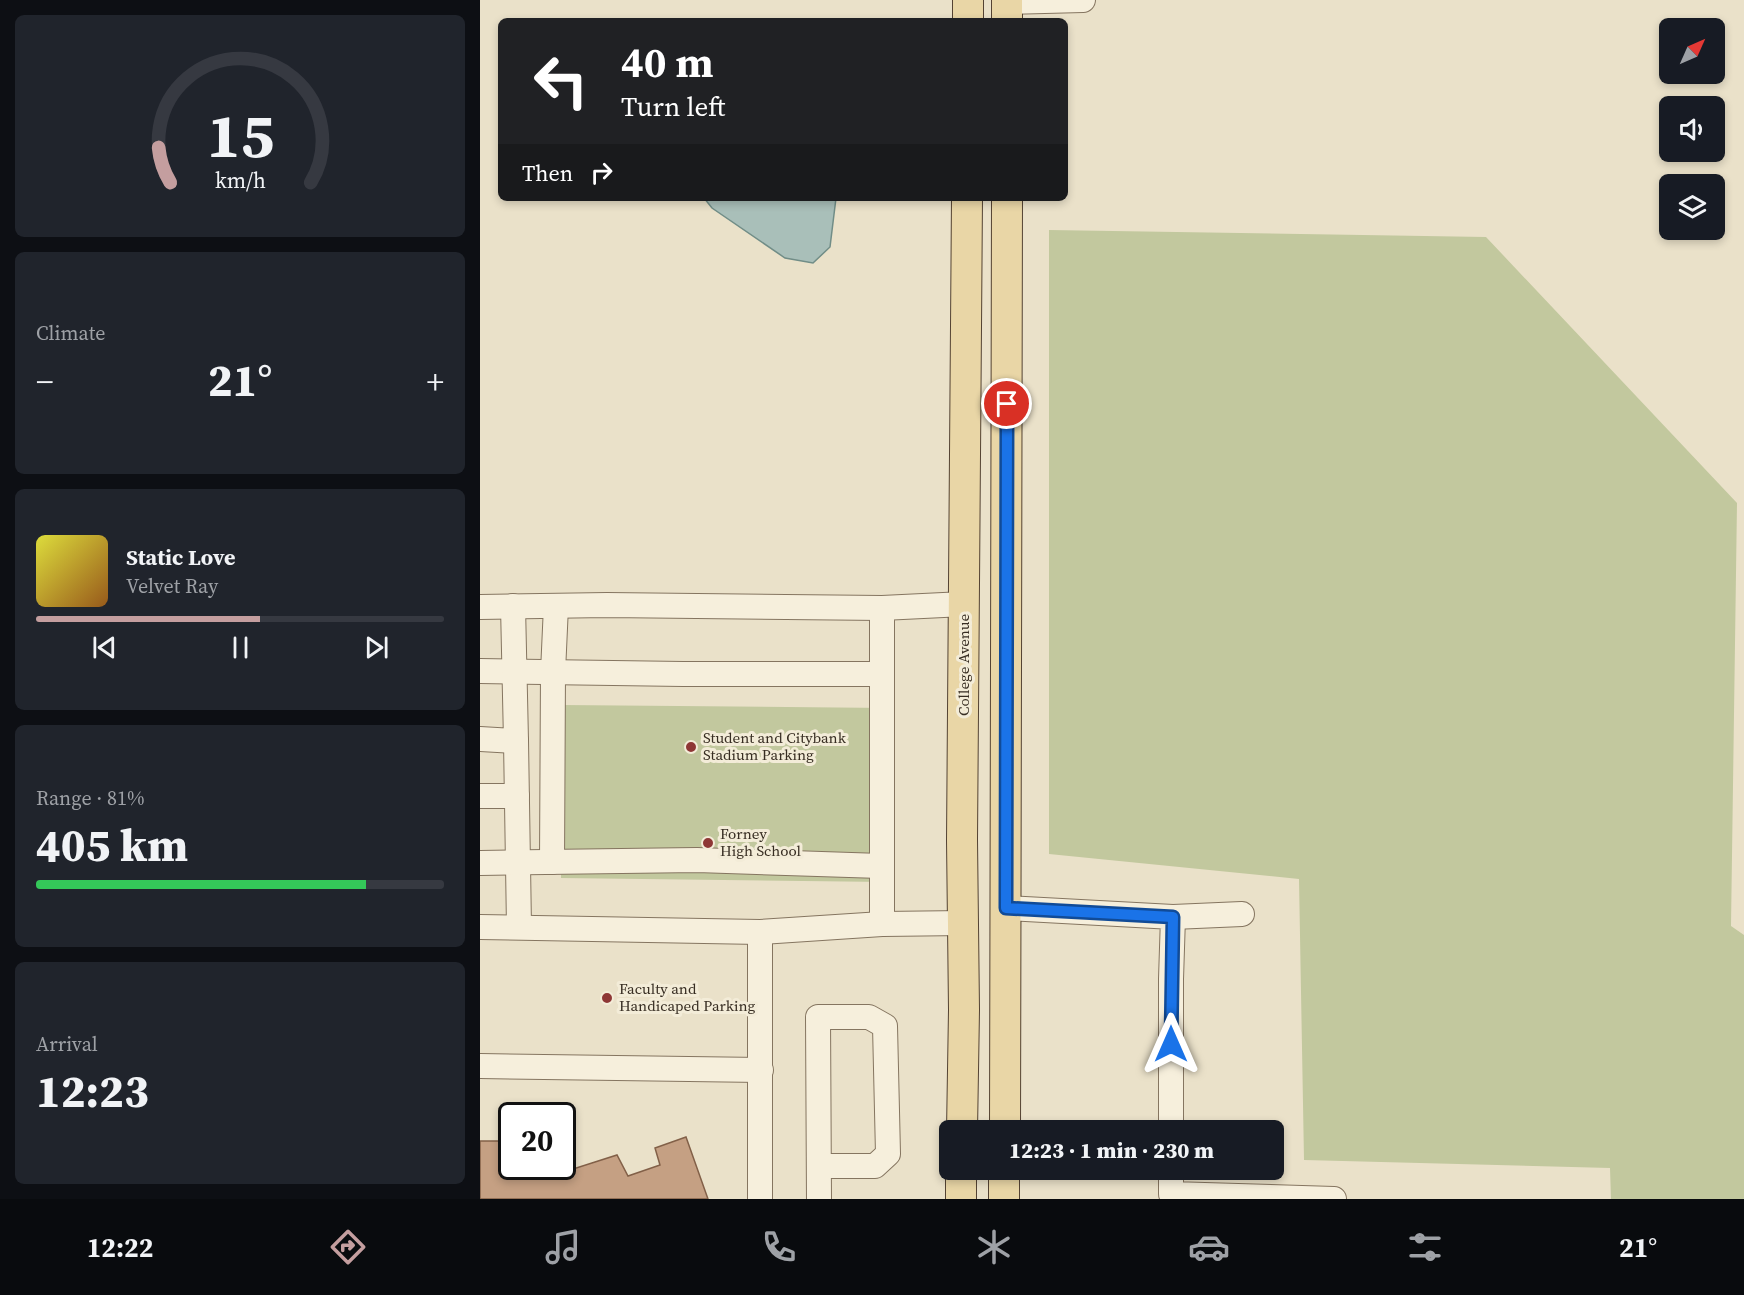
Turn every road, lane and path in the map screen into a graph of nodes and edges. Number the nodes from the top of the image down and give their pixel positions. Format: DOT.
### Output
graph roads {
  1 [pos="968,0"];
  2 [pos="1083,0"];
  3 [pos="1007,8"];
  4 [pos="968,18"];
  5 [pos="967,201"];
  6 [pos="1007,201"];
  7 [pos="964,604"];
  8 [pos="513,606"];
  9 [pos="556,606"];
  10 [pos="480,607"];
  11 [pos="882,608"];
  12 [pos="1006,609"];
  13 [pos="480,671"];
  14 [pos="515,671"];
  15 [pos="553,672"];
  16 [pos="882,674"];
  17 [pos="480,739"];
  18 [pos="516,741"];
  19 [pos="480,796"];
  20 [pos="517,796"];
  21 [pos="519,862"];
  22 [pos="552,862"];
  23 [pos="480,863"];
  24 [pos="881,866"];
  25 [pos="1006,908"];
  26 [pos="1242,914"];
  27 [pos="1173,917"];
  28 [pos="964,923"];
  29 [pos="882,924"];
  30 [pos="480,927"];
  31 [pos="519,927"];
  32 [pos="760,932"];
  33 [pos="480,1066"];
  34 [pos="761,1070"];
  35 [pos="962,1120"];
  36 [pos="1005,1120"];
  37 [pos="1171,1120"];
  38 [pos="819,1166"];
  39 [pos="961,1180"];
  40 [pos="1005,1180"];
  41 [pos="1171,1180"];
  42 [pos="760,1199"];
  43 [pos="819,1199"];
  44 [pos="961,1199"];
  45 [pos="1004,1199"];
  46 [pos="1334,1199"];
  1 -- 4 [label="main road"];
  2 -- 3 [label="lane"];
  5 -- 7 [label="main road, College Avenue"];
  6 -- 12 [label="main road"];
  7 -- 11 [label="lane"];
  7 -- 12 [label="main road"];
  7 -- 28 [label="main road, College Avenue"];
  8 -- 9 [label="lane"];
  8 -- 10 [label="lane"];
  8 -- 14 [label="lane"];
  9 -- 11 [label="lane"];
  9 -- 15 [label="lane"];
  11 -- 16 [label="lane"];
  12 -- 25 [label="main road"];
  13 -- 14 [label="lane"];
  14 -- 15 [label="lane"];
  14 -- 18 [label="lane"];
  15 -- 16 [label="lane"];
  15 -- 22 [label="lane"];
  16 -- 24 [label="lane"];
  17 -- 18 [label="lane"];
  18 -- 20 [label="lane"];
  19 -- 20 [label="lane"];
  20 -- 21 [label="lane"];
  21 -- 22 [label="lane"];
  21 -- 23 [label="lane"];
  21 -- 31 [label="lane"];
  22 -- 24 [label="lane"];
  24 -- 29 [label="lane"];
  25 -- 27 [label="lane"];
  25 -- 28 [label="main road"];
  25 -- 36 [label="main road"];
  26 -- 27 [label="lane"];
  27 -- 37 [label="lane"];
  28 -- 29 [label="lane"];
  28 -- 35 [label="main road, College Avenue"];
  29 -- 32 [label="lane"];
  30 -- 31 [label="lane"];
  31 -- 32 [label="lane"];
  32 -- 34 [label="lane"];
  33 -- 34 [label="lane"];
  34 -- 42 [label="lane"];
  38 -- 38 [label="lane"];
  38 -- 43 [label="lane"];
  39 -- 44 [label="main road"];
  40 -- 45 [label="main road"];
  41 -- 46 [label="lane"];
}
